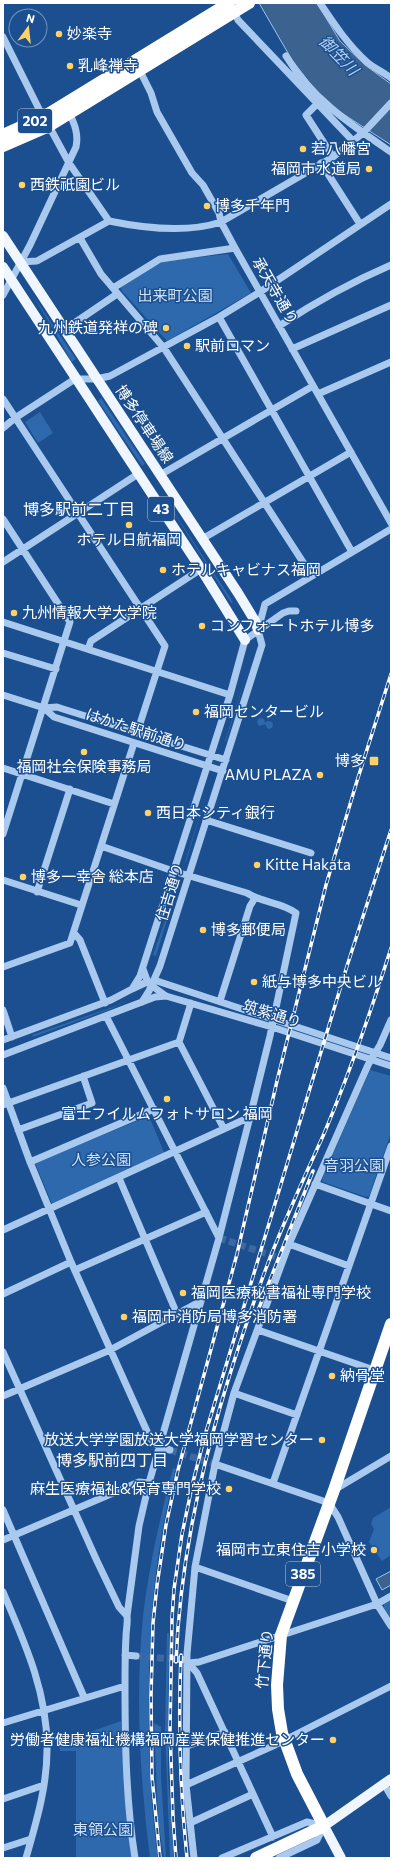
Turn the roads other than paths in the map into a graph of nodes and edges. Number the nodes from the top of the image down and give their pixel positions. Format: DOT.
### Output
graph roads {
  1 [pos="249,3"];
  2 [pos="320,3"];
  3 [pos="230,5"];
  4 [pos="3,37"];
  5 [pos="286,56"];
  6 [pos="140,71"];
  7 [pos="391,78"];
  8 [pos="318,103"];
  9 [pos="391,103"];
  10 [pos="67,108"];
  11 [pos="46,122"];
  12 [pos="363,132"];
  13 [pos="3,135"];
  14 [pos="354,141"];
  15 [pos="3,146"];
  16 [pos="391,152"];
  17 [pos="333,157"];
  18 [pos="69,163"];
  19 [pos="321,163"];
  20 [pos="391,204"];
  21 [pos="109,221"];
  22 [pos="221,222"];
  23 [pos="360,224"];
  24 [pos="3,236"];
  25 [pos="80,238"];
  26 [pos="235,248"];
  27 [pos="20,262"];
  28 [pos="391,265"];
  29 [pos="3,267"];
  30 [pos="7,279"];
  31 [pos="115,291"];
  32 [pos="260,292"];
  33 [pos="3,296"];
  34 [pos="391,305"];
  35 [pos="219,317"];
  36 [pos="279,326"];
  37 [pos="64,330"];
  38 [pos="164,348"];
  39 [pos="292,349"];
  40 [pos="391,362"];
  41 [pos="75,379"];
  42 [pos="96,379"];
  43 [pos="313,386"];
  44 [pos="318,394"];
  45 [pos="3,399"];
  46 [pos="271,411"];
  47 [pos="15,418"];
  48 [pos="3,428"];
  49 [pos="223,440"];
  50 [pos="351,452"];
  51 [pos="138,474"];
  52 [pos="160,475"];
  53 [pos="308,477"];
  54 [pos="265,502"];
  55 [pos="78,513"];
  56 [pos="3,518"];
  57 [pos="391,523"];
  58 [pos="391,529"];
  59 [pos="202,539"];
  60 [pos="23,549"];
  61 [pos="352,552"];
  62 [pos="3,562"];
  63 [pos="200,568"];
  64 [pos="312,576"];
  65 [pos="140,609"];
  66 [pos="296,611"];
  67 [pos="3,622"];
  68 [pos="258,630"];
  69 [pos="245,640"];
  70 [pos="64,642"];
  71 [pos="88,649"];
  72 [pos="3,653"];
  73 [pos="56,669"];
  74 [pos="157,671"];
  75 [pos="3,695"];
  76 [pos="230,695"];
  77 [pos="44,708"];
  78 [pos="137,733"];
  79 [pos="134,743"];
  80 [pos="211,756"];
  81 [pos="226,760"];
  82 [pos="208,766"];
  83 [pos="3,768"];
  84 [pos="223,771"];
  85 [pos="22,774"];
  86 [pos="70,789"];
  87 [pos="114,804"];
  88 [pos="206,820"];
  89 [pos="3,834"];
  90 [pos="101,846"];
  91 [pos="310,853"];
  92 [pos="173,871"];
  93 [pos="188,875"];
  94 [pos="3,880"];
  95 [pos="37,892"];
  96 [pos="255,898"];
  97 [pos="81,905"];
  98 [pos="74,933"];
  99 [pos="144,963"];
  100 [pos="160,966"];
  101 [pos="3,967"];
  102 [pos="151,982"];
  103 [pos="169,985"];
  104 [pos="132,989"];
  105 [pos="166,996"];
  106 [pos="220,1001"];
  107 [pos="142,1002"];
  108 [pos="191,1002"];
  109 [pos="105,1003"];
  110 [pos="3,1010"];
  111 [pos="106,1016"];
  112 [pos="273,1019"];
  113 [pos="391,1020"];
  114 [pos="272,1027"];
  115 [pos="12,1037"];
  116 [pos="3,1040"];
  117 [pos="179,1042"];
  118 [pos="3,1055"];
  119 [pos="373,1056"];
  120 [pos="391,1058"];
  121 [pos="128,1059"];
  122 [pos="391,1066"];
  123 [pos="83,1076"];
  124 [pos="3,1088"];
  125 [pos="6,1104"];
  126 [pos="154,1108"];
  127 [pos="250,1117"];
  128 [pos="224,1129"];
  129 [pos="18,1130"];
  130 [pos="391,1146"];
  131 [pos="174,1152"];
  132 [pos="30,1162"];
  133 [pos="119,1178"];
  134 [pos="315,1184"];
  135 [pos="370,1204"];
  136 [pos="50,1209"];
  137 [pos="391,1211"];
  138 [pos="206,1212"];
  139 [pos="3,1230"];
  140 [pos="145,1238"];
  141 [pos="219,1238"];
  142 [pos="289,1244"];
  143 [pos="71,1262"];
  144 [pos="349,1266"];
  145 [pos="75,1270"];
  146 [pos="3,1294"];
  147 [pos="201,1302"];
  148 [pos="177,1314"];
  149 [pos="391,1324"];
  150 [pos="258,1330"];
  151 [pos="110,1350"];
  152 [pos="319,1351"];
  153 [pos="3,1352"];
  154 [pos="374,1370"];
  155 [pos="18,1390"];
  156 [pos="234,1393"];
  157 [pos="3,1396"];
  158 [pos="297,1415"];
  159 [pos="159,1447"];
  160 [pos="170,1450"];
  161 [pos="391,1456"];
  162 [pos="215,1464"];
  163 [pos="149,1483"];
  164 [pos="273,1483"];
  165 [pos="334,1490"];
  166 [pos="329,1503"];
  167 [pos="73,1509"];
  168 [pos="3,1510"];
  169 [pos="14,1535"];
  170 [pos="3,1540"];
  171 [pos="195,1567"];
  172 [pos="3,1592"];
  173 [pos="391,1596"];
  174 [pos="293,1601"];
  175 [pos="377,1604"];
  176 [pos="127,1616"];
  177 [pos="391,1626"];
  178 [pos="281,1635"];
  179 [pos="125,1655"];
  180 [pos="136,1656"];
  181 [pos="174,1659"];
  182 [pos="188,1663"];
  183 [pos="125,1686"];
  184 [pos="391,1686"];
  185 [pos="84,1698"];
  186 [pos="44,1711"];
  187 [pos="3,1723"];
  188 [pos="224,1732"];
  189 [pos="285,1741"];
  190 [pos="187,1746"];
  191 [pos="238,1760"];
  192 [pos="387,1781"];
  193 [pos="44,1785"];
  194 [pos="186,1785"];
  195 [pos="253,1794"];
  196 [pos="391,1796"];
  197 [pos="3,1799"];
  198 [pos="190,1823"];
  199 [pos="324,1826"];
  200 [pos="273,1837"];
  201 [pos="31,1839"];
  202 [pos="3,1848"];
  203 [pos="26,1858"];
  204 [pos="136,1858"];
  205 [pos="194,1858"];
  206 [pos="222,1858"];
  207 [pos="256,1858"];
  208 [pos="279,1858"];
  209 [pos="341,1858"];
  1 -- 3 [label="highway, 202"];
  2 -- 7 [label="street"];
  3 -- 6 [label="highway, 202"];
  3 -- 8 [label="street"];
  3 -- 10 [label="highway, 202"];
  4 -- 11 [label="street"];
  5 -- 12 [label="street"];
  6 -- 10 [label="highway, 202"];
  6 -- 22 [label="street, 承天寺通り"];
  8 -- 14 [label="street"];
  8 -- 17 [label="street"];
  9 -- 12 [label="street"];
  10 -- 11 [label="highway, 202"];
  10 -- 18 [label="street"];
  11 -- 13 [label="highway, 202"];
  11 -- 15 [label="highway, 202"];
  11 -- 18 [label="street"];
  12 -- 14 [label="street"];
  12 -- 16 [label="street"];
  14 -- 17 [label="street"];
  17 -- 19 [label="street"];
  18 -- 21 [label="street"];
  18 -- 27 [label="street"];
  19 -- 22 [label="street"];
  19 -- 23 [label="street"];
  20 -- 23 [label="street"];
  21 -- 22 [label="street"];
  21 -- 25 [label="street"];
  22 -- 26 [label="street, 承天寺通り"];
  23 -- 32 [label="street"];
  24 -- 27 [label="main road, 博多停車場線 / 43"];
  25 -- 27 [label="street"];
  25 -- 31 [label="street"];
  26 -- 31 [label="street"];
  26 -- 32 [label="street, 承天寺通り"];
  27 -- 30 [label="street"];
  27 -- 37 [label="main road, 博多停車場線 / 43"];
  28 -- 36 [label="street"];
  29 -- 30 [label="main road, 43"];
  30 -- 33 [label="street"];
  30 -- 41 [label="main road, 43"];
  31 -- 37 [label="street"];
  31 -- 38 [label="street"];
  32 -- 35 [label="street"];
  32 -- 36 [label="street, 承天寺通り"];
  34 -- 39 [label="street"];
  35 -- 38 [label="street"];
  35 -- 46 [label="street"];
  36 -- 39 [label="street, 承天寺通り"];
  37 -- 42 [label="main road, 博多停車場線 / 43"];
  38 -- 42 [label="street"];
  38 -- 49 [label="street"];
  39 -- 43 [label="street, 承天寺通り"];
  40 -- 44 [label="street"];
  41 -- 42 [label="street"];
  41 -- 47 [label="street"];
  41 -- 51 [label="main road, 43"];
  42 -- 52 [label="main road, 博多停車場線 / 43"];
  43 -- 44 [label="street, 承天寺通り"];
  43 -- 46 [label="street"];
  44 -- 50 [label="street, 承天寺通り"];
  45 -- 47 [label="street"];
  46 -- 49 [label="street"];
  46 -- 53 [label="street"];
  47 -- 48 [label="street"];
  47 -- 55 [label="street"];
  49 -- 52 [label="street"];
  49 -- 54 [label="street"];
  50 -- 53 [label="street"];
  50 -- 57 [label="street, 承天寺通り"];
  51 -- 55 [label="street"];
  51 -- 63 [label="main road, 43"];
  52 -- 59 [label="main road, 博多停車場線 / 43"];
  53 -- 54 [label="street"];
  53 -- 61 [label="street"];
  54 -- 59 [label="street"];
  54 -- 64 [label="street"];
  55 -- 60 [label="street"];
  55 -- 65 [label="street"];
  56 -- 60 [label="street"];
  58 -- 61 [label="street"];
  59 -- 68 [label="main road, 博多停車場線 / 43"];
  60 -- 62 [label="street"];
  60 -- 70 [label="street"];
  61 -- 64 [label="street"];
  63 -- 65 [label="street"];
  63 -- 69 [label="main road, 43"];
  64 -- 68 [label="street"];
  65 -- 71 [label="street"];
  65 -- 74 [label="street"];
  66 -- 68 [label="street"];
  67 -- 70 [label="street"];
  68 -- 69 [label="street"];
  68 -- 81 [label="street, 住吉通り"];
  69 -- 76 [label="street, 住吉通り"];
  70 -- 71 [label="street"];
  70 -- 73 [label="street"];
  71 -- 74 [label="street"];
  72 -- 73 [label="street"];
  73 -- 77 [label="street"];
  74 -- 76 [label="street"];
  74 -- 78 [label="street"];
  75 -- 77 [label="street, はかた駅前通り"];
  76 -- 80 [label="street, 住吉通り"];
  77 -- 78 [label="street, はかた駅前通り"];
  77 -- 79 [label="street, はかた駅前通り"];
  77 -- 85 [label="street"];
  78 -- 80 [label="street, はかた駅前通り"];
  79 -- 82 [label="street, はかた駅前通り"];
  79 -- 87 [label="street"];
  80 -- 81 [label="street, はかた駅前通り"];
  80 -- 82 [label="street, 住吉通り"];
  81 -- 84 [label="street, 住吉通り"];
  82 -- 84 [label="street, はかた駅前通り"];
  82 -- 92 [label="street, 住吉通り"];
  83 -- 85 [label="street"];
  84 -- 88 [label="street, 住吉通り"];
  85 -- 86 [label="street"];
  85 -- 89 [label="street"];
  86 -- 87 [label="street"];
  86 -- 95 [label="street"];
  87 -- 90 [label="street"];
  88 -- 91 [label="street"];
  88 -- 93 [label="street, 住吉通り"];
  90 -- 92 [label="street"];
  90 -- 97 [label="street"];
  92 -- 93 [label="street"];
  92 -- 99 [label="street, 住吉通り"];
  93 -- 96 [label="street"];
  93 -- 100 [label="street, 住吉通り"];
  94 -- 95 [label="street"];
  95 -- 97 [label="street"];
  96 -- 106 [label="street"];
  96 -- 112 [label="street"];
  97 -- 98 [label="street"];
  98 -- 101 [label="street"];
  98 -- 109 [label="street"];
  99 -- 102 [label="street"];
  99 -- 104 [label="street, 住吉通り"];
  100 -- 102 [label="street, 住吉通り"];
  100 -- 103 [label="street"];
  102 -- 103 [label="street, 筑紫通り"];
  102 -- 104 [label="street"];
  102 -- 105 [label="street, 筑紫通り"];
  102 -- 107 [label="street, 住吉通り"];
  103 -- 106 [label="street, 筑紫通り"];
  104 -- 109 [label="street"];
  105 -- 107 [label="street"];
  105 -- 108 [label="street, 筑紫通り"];
  106 -- 112 [label="street, 筑紫通り"];
  107 -- 111 [label="street"];
  108 -- 114 [label="street, 筑紫通り"];
  108 -- 117 [label="street"];
  109 -- 115 [label="street"];
  110 -- 115 [label="street"];
  111 -- 118 [label="street"];
  111 -- 121 [label="street"];
  112 -- 114 [label="street"];
  112 -- 119 [label="street, 筑紫通り"];
  113 -- 119 [label="street"];
  114 -- 119 [label="street, 筑紫通り"];
  114 -- 127 [label="street"];
  115 -- 116 [label="street"];
  117 -- 121 [label="street"];
  117 -- 128 [label="street"];
  119 -- 120 [label="street, 筑紫通り"];
  119 -- 122 [label="street, 筑紫通り"];
  119 -- 134 [label="street"];
  121 -- 123 [label="street"];
  121 -- 126 [label="street"];
  123 -- 125 [label="street"];
  123 -- 129 [label="street"];
  124 -- 125 [label="street"];
  125 -- 129 [label="street"];
  126 -- 131 [label="street"];
  126 -- 132 [label="street"];
  127 -- 128 [label="street"];
  127 -- 141 [label="street"];
  128 -- 131 [label="street"];
  129 -- 132 [label="street"];
  130 -- 135 [label="street"];
  131 -- 133 [label="street"];
  131 -- 138 [label="street"];
  132 -- 136 [label="street"];
  133 -- 136 [label="street"];
  133 -- 140 [label="street"];
  134 -- 135 [label="street"];
  134 -- 142 [label="street"];
  135 -- 137 [label="street"];
  135 -- 144 [label="street"];
  136 -- 139 [label="street"];
  136 -- 143 [label="street"];
  138 -- 140 [label="street"];
  138 -- 141 [label="street"];
  140 -- 145 [label="street"];
  140 -- 148 [label="street"];
  141 -- 147 [label="street"];
  142 -- 144 [label="street"];
  142 -- 150 [label="street"];
  143 -- 145 [label="street"];
  143 -- 146 [label="street"];
  144 -- 152 [label="street"];
  145 -- 151 [label="street"];
  147 -- 148 [label="street"];
  147 -- 159 [label="street"];
  148 -- 151 [label="street"];
  149 -- 154 [label="highway, 竹下通り / 385"];
  150 -- 152 [label="street"];
  150 -- 156 [label="street"];
  151 -- 155 [label="street"];
  151 -- 159 [label="street"];
  152 -- 154 [label="street"];
  152 -- 158 [label="street"];
  153 -- 155 [label="street"];
  154 -- 165 [label="highway, 竹下通り / 385"];
  155 -- 157 [label="street"];
  155 -- 167 [label="street"];
  156 -- 158 [label="street"];
  156 -- 162 [label="street"];
  158 -- 164 [label="street"];
  159 -- 160 [label="street"];
  159 -- 163 [label="street"];
  161 -- 165 [label="street"];
  162 -- 164 [label="street"];
  162 -- 171 [label="street"];
  163 -- 167 [label="street"];
  163 -- 176 [label="street"];
  164 -- 166 [label="street"];
  165 -- 166 [label="highway, 竹下通り / 385"];
  166 -- 174 [label="highway, 竹下通り / 385"];
  166 -- 175 [label="street"];
  167 -- 169 [label="street"];
  167 -- 176 [label="street"];
  168 -- 169 [label="street"];
  169 -- 170 [label="street"];
  169 -- 185 [label="street"];
  171 -- 174 [label="street"];
  171 -- 182 [label="street"];
  172 -- 186 [label="street"];
  173 -- 175 [label="street"];
  174 -- 178 [label="highway, 竹下通り / 385"];
  175 -- 177 [label="street"];
  175 -- 178 [label="street"];
  176 -- 179 [label="street"];
  178 -- 182 [label="street"];
  178 -- 189 [label="highway, 竹下通り / 385"];
  179 -- 180 [label="street"];
  179 -- 183 [label="street"];
  181 -- 182 [label="street"];
  182 -- 188 [label="street"];
  182 -- 190 [label="street"];
  183 -- 185 [label="street"];
  183 -- 204 [label="street"];
  184 -- 189 [label="street"];
  185 -- 186 [label="street"];
  186 -- 187 [label="street"];
  186 -- 193 [label="street"];
  188 -- 190 [label="street"];
  188 -- 191 [label="street"];
  189 -- 191 [label="street"];
  189 -- 199 [label="highway, 竹下通り / 385"];
  190 -- 194 [label="street"];
  191 -- 194 [label="street"];
  191 -- 195 [label="street"];
  192 -- 196 [label="street"];
  192 -- 199 [label="main road"];
  193 -- 197 [label="street"];
  193 -- 201 [label="street"];
  194 -- 198 [label="street"];
  195 -- 198 [label="street"];
  195 -- 200 [label="street"];
  198 -- 205 [label="street"];
  199 -- 200 [label="street"];
  199 -- 207 [label="highway"];
  199 -- 208 [label="street"];
  199 -- 209 [label="main road, 竹下通り"];
  200 -- 206 [label="street"];
  201 -- 202 [label="street"];
  201 -- 203 [label="street"];
}
